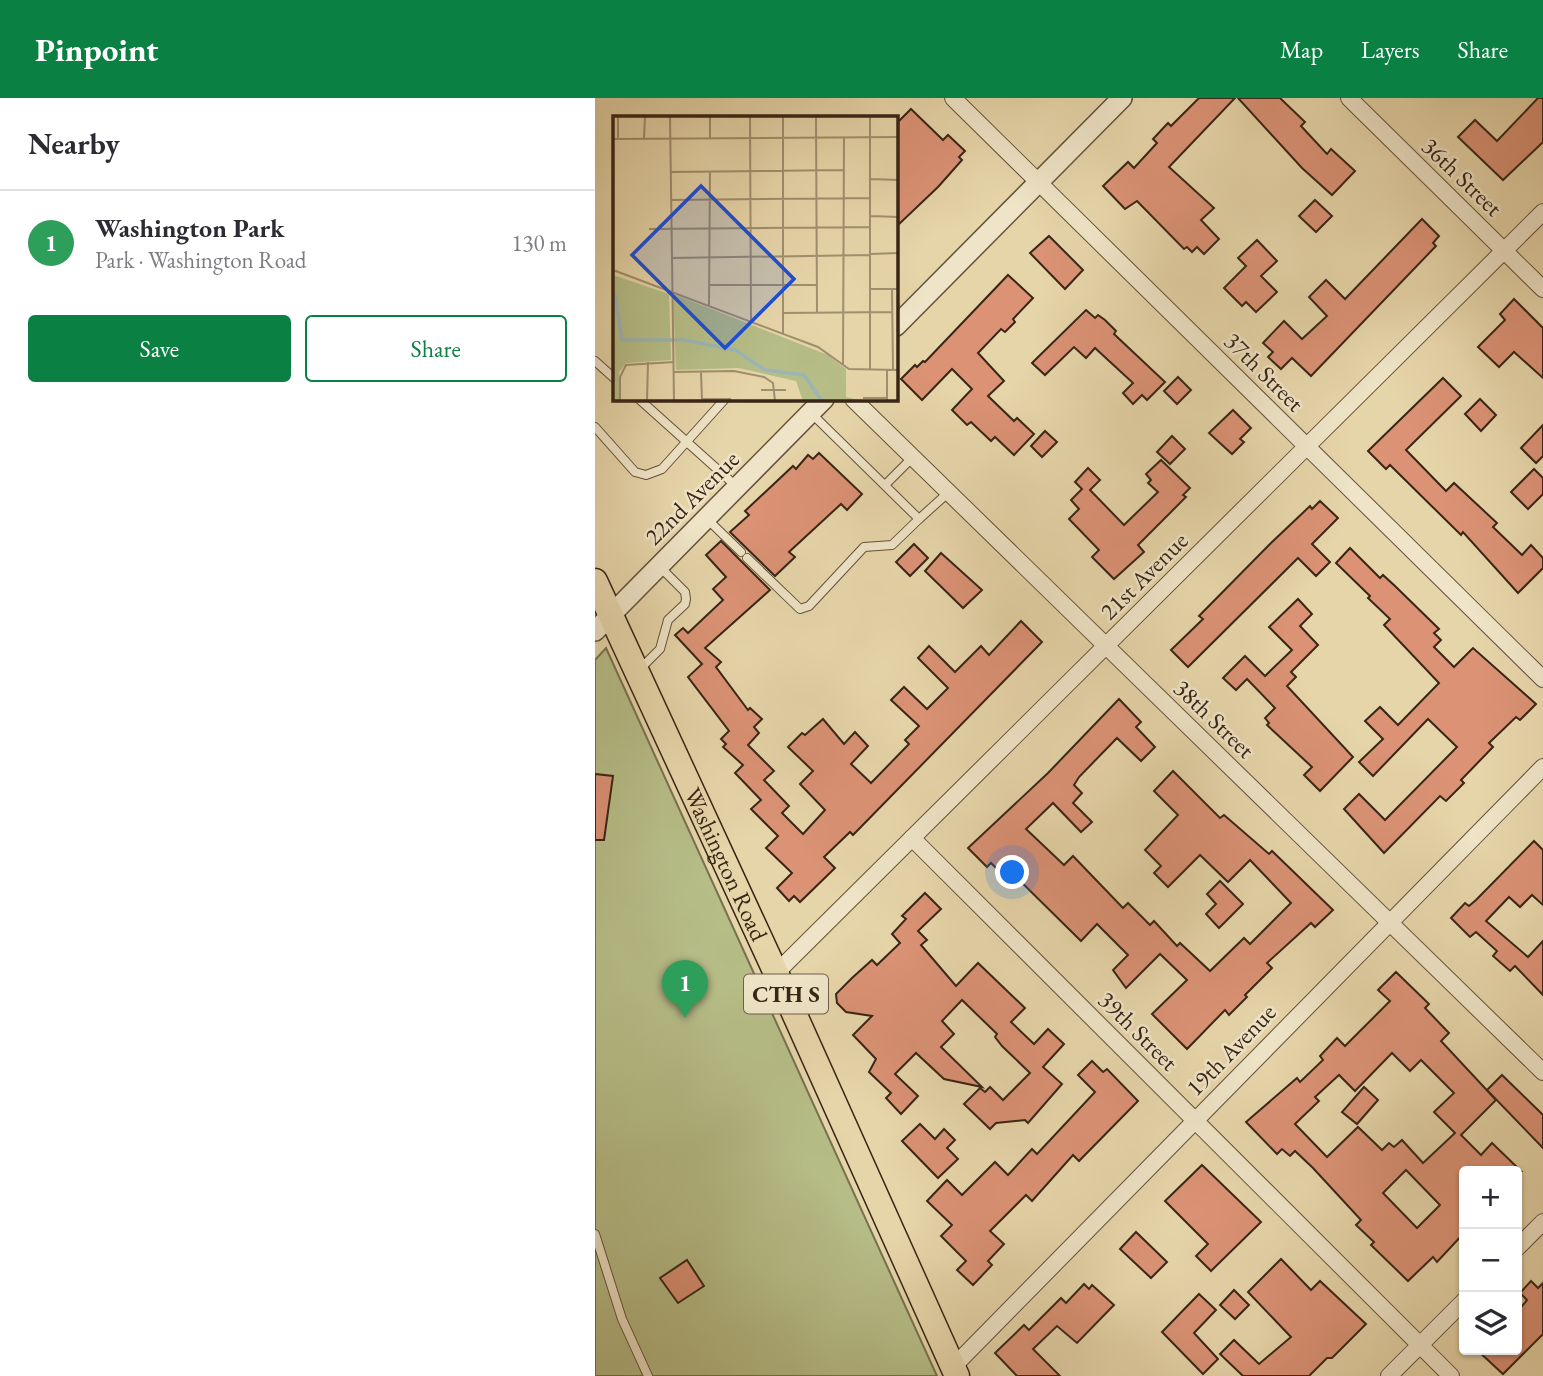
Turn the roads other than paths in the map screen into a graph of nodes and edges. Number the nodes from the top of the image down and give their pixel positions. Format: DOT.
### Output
graph roads {
  1 [pos="953,98"];
  2 [pos="1122,98"];
  3 [pos="1349,98"];
  4 [pos="1038,182"];
  5 [pos="1543,212"];
  6 [pos="1504,251"];
  7 [pos="1543,289"];
  8 [pos="898,324"];
  9 [pos="595,361"];
  10 [pos="613,377"];
  11 [pos="641,401"];
  12 [pos="724,401"];
  13 [pos="855,401"];
  14 [pos="817,406"];
  15 [pos="595,427"];
  16 [pos="687,439"];
  17 [pos="1307,446"];
  18 [pos="913,457"];
  19 [pos="885,485"];
  20 [pos="737,487"];
  21 [pos="949,492"];
  22 [pos="706,518"];
  23 [pos="919,519"];
  24 [pos="659,566"];
  25 [pos="595,581"];
  26 [pos="603,623"];
  27 [pos="1106,646"];
  28 [pos="637,673"];
  29 [pos="1543,679"];
  30 [pos="1543,767"];
  31 [pos="912,838"];
  32 [pos="1388,921"];
  33 [pos="776,973"];
  34 [pos="1543,1072"];
  35 [pos="1195,1120"];
  36 [pos="1543,1222"];
  37 [pos="595,1234"];
  38 [pos="1522,1243"];
  39 [pos="1459,1306"];
  40 [pos="1420,1345"];
  41 [pos="955,1372"];
  42 [pos="649,1376"];
  43 [pos="1389,1376"];
  44 [pos="1451,1376"];
  1 -- 4 [label="street, 37th Street"];
  2 -- 4 [label="street"];
  3 -- 6 [label="street, 36th Street"];
  4 -- 8 [label="street"];
  4 -- 17 [label="street, 37th Street"];
  5 -- 6 [label="street, 21st Avenue"];
  6 -- 7 [label="street, 36th Street"];
  6 -- 17 [label="street, 21st Avenue"];
  9 -- 10 [label="lane"];
  11 -- 16 [label="lane"];
  12 -- 16 [label="lane"];
  13 -- 18 [label="street, 38th Street"];
  14 -- 19 [label="lane"];
  14 -- 20 [label="street, 22nd Avenue"];
  15 -- 16 [label="lane"];
  16 -- 20 [label="lane"];
  17 -- 27 [label="street, 21st Avenue"];
  17 -- 29 [label="street, 37th Street"];
  18 -- 19 [label="lane"];
  18 -- 21 [label="street, 38th Street"];
  19 -- 23 [label="lane"];
  20 -- 22 [label="street, 22nd Avenue"];
  21 -- 23 [label="lane"];
  21 -- 27 [label="street, 38th Street"];
  22 -- 23 [label="lane"];
  22 -- 24 [label="street, 22nd Avenue"];
  24 -- 26 [label="street, 22nd Avenue"];
  24 -- 28 [label="lane"];
  25 -- 26 [label="main road, Washington Road / CTH S"];
  26 -- 28 [label="main road, Washington Road / CTH S"];
  27 -- 31 [label="street, 21st Avenue"];
  27 -- 32 [label="street, 38th Street"];
  28 -- 33 [label="main road, Washington Road / CTH S"];
  30 -- 32 [label="street, 19th Avenue"];
  31 -- 33 [label="street, 21st Avenue"];
  31 -- 35 [label="street, 39th Street"];
  32 -- 34 [label="street, 38th Street"];
  32 -- 35 [label="street, 19th Avenue"];
  33 -- 41 [label="main road, Washington Road / CTH S"];
  35 -- 40 [label="street, 39th Street"];
  35 -- 41 [label="street, 19th Avenue"];
  36 -- 38 [label="street"];
  37 -- 42 [label="lane"];
  39 -- 40 [label="street"];
  40 -- 43 [label="street"];
  40 -- 44 [label="street, 39th Street"];
}
